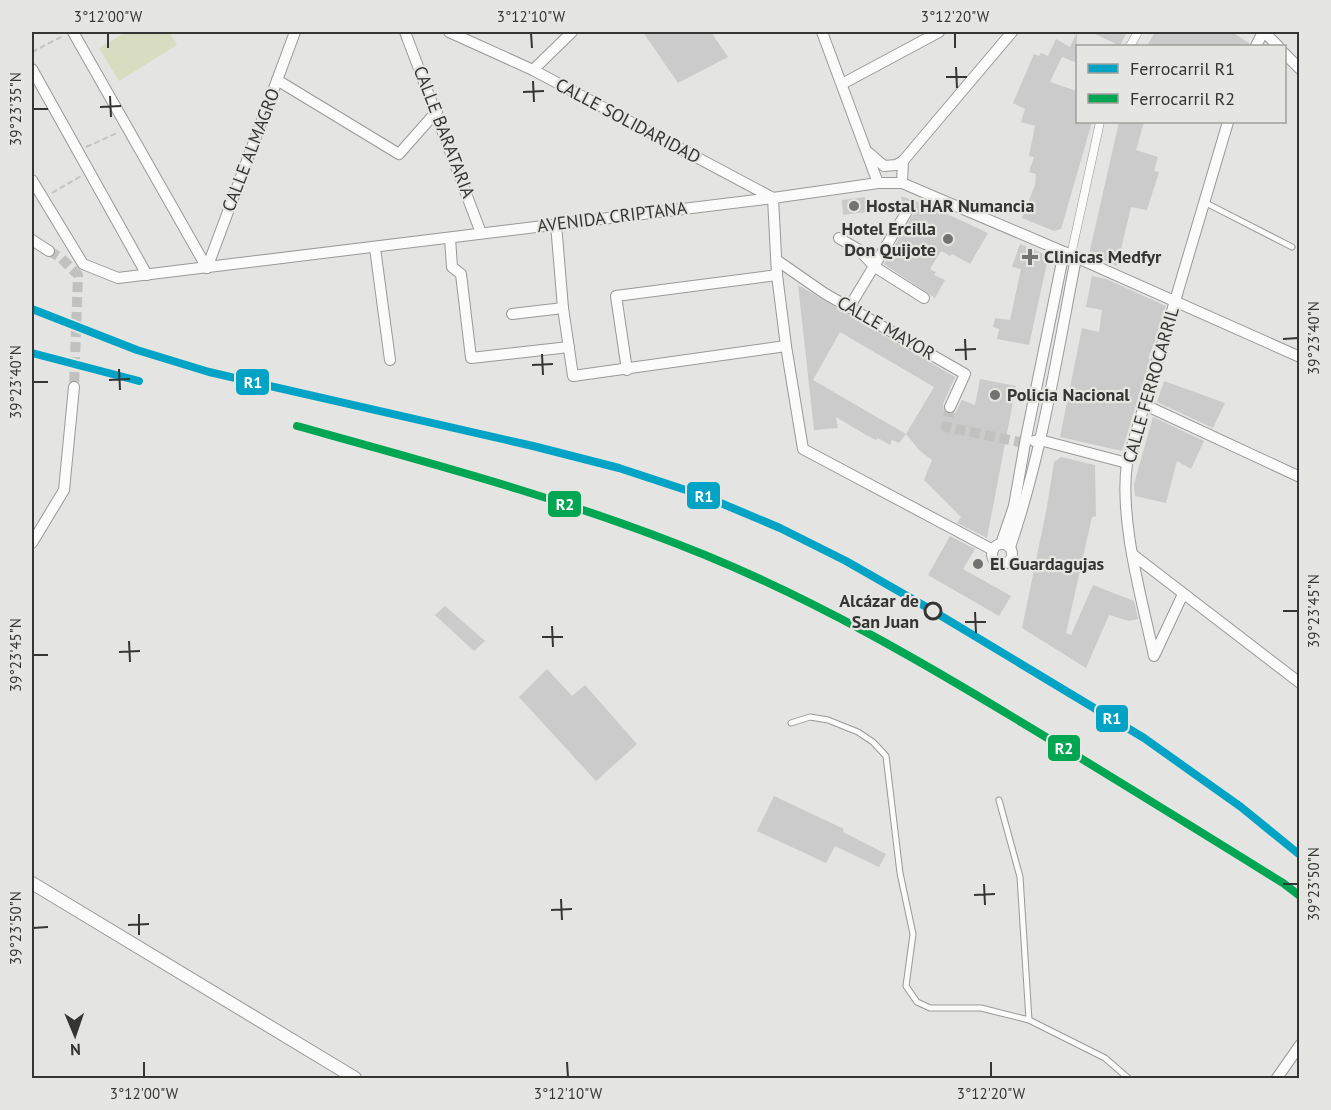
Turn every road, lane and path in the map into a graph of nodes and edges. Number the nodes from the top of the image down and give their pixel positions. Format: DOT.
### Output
graph roads {
  1 [pos="72,32"];
  2 [pos="295,32"];
  3 [pos="405,32"];
  4 [pos="449,32"];
  5 [pos="572,32"];
  6 [pos="822,32"];
  7 [pos="939,32"];
  8 [pos="1012,32"];
  9 [pos="1263,32"];
  10 [pos="1277,45"];
  11 [pos="32,52"];
  12 [pos="1286,55"];
  13 [pos="32,69"];
  14 [pos="1299,69"];
  15 [pos="533,70"];
  16 [pos="277,80"];
  17 [pos="842,84"];
  18 [pos="436,111"];
  19 [pos="1101,123"];
  20 [pos="1228,123"];
  21 [pos="128,129"];
  22 [pos="77,151"];
  23 [pos="866,151"];
  24 [pos="903,160"];
  25 [pos="89,171"];
  26 [pos="32,180"];
  27 [pos="878,183"];
  28 [pos="902,183"];
  29 [pos="773,198"];
  30 [pos="42,199"];
  31 [pos="1204,202"];
  32 [pos="906,213"];
  33 [pos="556,224"];
  34 [pos="482,233"];
  35 [pos="450,238"];
  36 [pos="839,238"];
  37 [pos="32,240"];
  38 [pos="1292,247"];
  39 [pos="375,248"];
  40 [pos="49,251"];
  41 [pos="1070,255"];
  42 [pos="778,261"];
  43 [pos="875,267"];
  44 [pos="207,268"];
  45 [pos="147,275"];
  46 [pos="777,275"];
  47 [pos="924,298"];
  48 [pos="1175,301"];
  49 [pos="850,306"];
  50 [pos="563,308"];
  51 [pos="512,314"];
  52 [pos="786,346"];
  53 [pos="569,347"];
  54 [pos="1299,357"];
  55 [pos="390,360"];
  56 [pos="627,370"];
  57 [pos="74,387"];
  58 [pos="1145,405"];
  59 [pos="950,407"];
  60 [pos="1040,440"];
  61 [pos="1025,442"];
  62 [pos="1127,463"];
  63 [pos="1299,477"];
  64 [pos="32,543"];
  65 [pos="1001,547"];
  66 [pos="1132,554"];
  67 [pos="1183,594"];
  68 [pos="1299,683"];
  69 [pos="791,723"];
  70 [pos="999,800"];
  71 [pos="32,883"];
  72 [pos="1029,1020"];
  73 [pos="1299,1045"];
  74 [pos="1282,1077"];
  75 [pos="356,1078"];
  76 [pos="1128,1078"];
  1 -- 11 [label="path"];
  1 -- 21 [label="street"];
  2 -- 16 [label="street, CALLE ALMAGRO"];
  3 -- 18 [label="street, CALLE BARATARIA"];
  4 -- 15 [label="street, CALLE SOLIDARIDAD"];
  5 -- 15 [label="street"];
  6 -- 17 [label="street"];
  7 -- 17 [label="street"];
  8 -- 24 [label="street"];
  9 -- 10 [label="street"];
  12 -- 14 [label="street"];
  13 -- 22 [label="street"];
  15 -- 29 [label="street, CALLE SOLIDARIDAD"];
  16 -- 18 [label="street"];
  16 -- 44 [label="street, CALLE ALMAGRO"];
  17 -- 23 [label="street"];
  18 -- 34 [label="street, CALLE BARATARIA"];
  19 -- 41 [label="street"];
  20 -- 31 [label="street, CALLE FERROCARRIL"];
  21 -- 22 [label="path"];
  21 -- 44 [label="street"];
  22 -- 25 [label="street"];
  23 -- 24 [label="street"];
  23 -- 27 [label="street"];
  24 -- 28 [label="street"];
  25 -- 30 [label="path"];
  25 -- 45 [label="street"];
  26 -- 30 [label="street, AVENIDA CRIPTANA"];
  27 -- 28 [label="street, AVENIDA CRIPTANA"];
  27 -- 29 [label="street, AVENIDA CRIPTANA"];
  28 -- 41 [label="street, AVENIDA CRIPTANA"];
  29 -- 33 [label="street, AVENIDA CRIPTANA"];
  29 -- 42 [label="street"];
  30 -- 45 [label="street, AVENIDA CRIPTANA"];
  31 -- 38 [label="lane"];
  31 -- 48 [label="street, CALLE FERROCARRIL"];
  32 -- 43 [label="street"];
  33 -- 34 [label="street, AVENIDA CRIPTANA"];
  33 -- 50 [label="street"];
  34 -- 35 [label="street, AVENIDA CRIPTANA"];
  35 -- 39 [label="street, AVENIDA CRIPTANA"];
  35 -- 53 [label="street"];
  36 -- 43 [label="street"];
  37 -- 40 [label="street"];
  39 -- 44 [label="street, AVENIDA CRIPTANA"];
  39 -- 55 [label="street"];
  41 -- 48 [label="street, AVENIDA CRIPTANA"];
  41 -- 60 [label="street"];
  41 -- 61 [label="street"];
  42 -- 46 [label="street"];
  42 -- 49 [label="street, CALLE MAYOR"];
  43 -- 47 [label="street"];
  43 -- 49 [label="street"];
  44 -- 45 [label="street, AVENIDA CRIPTANA"];
  46 -- 52 [label="street"];
  46 -- 56 [label="street"];
  48 -- 54 [label="street, AVENIDA CRIPTANA"];
  48 -- 58 [label="street, CALLE FERROCARRIL"];
  49 -- 59 [label="street, CALLE MAYOR"];
  50 -- 51 [label="street"];
  50 -- 53 [label="street"];
  52 -- 56 [label="street"];
  52 -- 65 [label="street"];
  53 -- 56 [label="street"];
  57 -- 64 [label="street"];
  58 -- 62 [label="street, CALLE FERROCARRIL"];
  58 -- 63 [label="street"];
  60 -- 61 [label="street"];
  60 -- 62 [label="street"];
  60 -- 65 [label="street"];
  61 -- 65 [label="street"];
  62 -- 66 [label="street, CALLE FERROCARRIL"];
  66 -- 67 [label="street"];
  66 -- 67 [label="street, CALLE FERROCARRIL"];
  67 -- 68 [label="street"];
  69 -- 72 [label="lane"];
  70 -- 72 [label="lane"];
  71 -- 75 [label="street"];
  72 -- 76 [label="lane"];
  73 -- 74 [label="street"];
}
